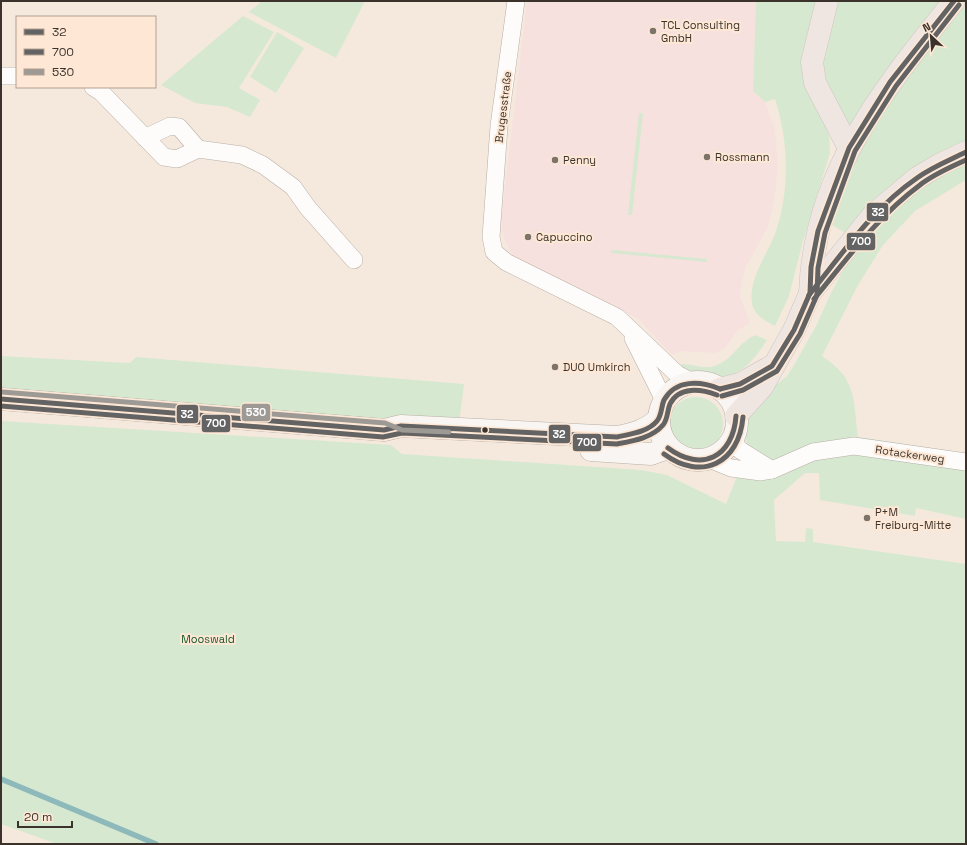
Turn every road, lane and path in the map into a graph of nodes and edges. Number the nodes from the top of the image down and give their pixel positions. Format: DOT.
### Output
graph roads {
  1 [pos="516,1"];
  2 [pos="826,1"];
  3 [pos="952,3"];
  4 [pos="1,76"];
  5 [pos="16,76"];
  6 [pos="95,88"];
  7 [pos="145,138"];
  8 [pos="849,148"];
  9 [pos="198,150"];
  10 [pos="966,152"];
  11 [pos="354,260"];
  12 [pos="810,293"];
  13 [pos="627,327"];
  14 [pos="772,366"];
  15 [pos="692,382"];
  16 [pos="720,389"];
  17 [pos="1,399"];
  18 [pos="661,410"];
  19 [pos="736,416"];
  20 [pos="384,430"];
  21 [pos="732,440"];
  22 [pos="668,448"];
  23 [pos="709,459"];
  24 [pos="966,462"];
  25 [pos="772,470"];
  1 -- 13 [label="street, Brugesstraße"];
  2 -- 8 [label="highway"];
  3 -- 8 [label="highway"];
  4 -- 5 [label="street"];
  6 -- 7 [label="street"];
  7 -- 9 [label="street"];
  7 -- 9 [label="street"];
  8 -- 12 [label="highway"];
  9 -- 11 [label="street"];
  10 -- 12 [label="highway"];
  12 -- 14 [label="highway"];
  13 -- 15 [label="street, Brugesstraße"];
  13 -- 18 [label="street, Brugesstraße"];
  14 -- 16 [label="highway"];
  14 -- 19 [label="highway"];
  15 -- 16 [label="street"];
  15 -- 18 [label="street"];
  16 -- 19 [label="street"];
  17 -- 20 [label="street"];
  18 -- 20 [label="street"];
  18 -- 22 [label="street"];
  19 -- 21 [label="street"];
  20 -- 22 [label="street"];
  21 -- 23 [label="street"];
  21 -- 25 [label="street"];
  22 -- 23 [label="street"];
  23 -- 25 [label="street, Rotackerweg"];
  24 -- 25 [label="street, Rotackerweg"];
}
